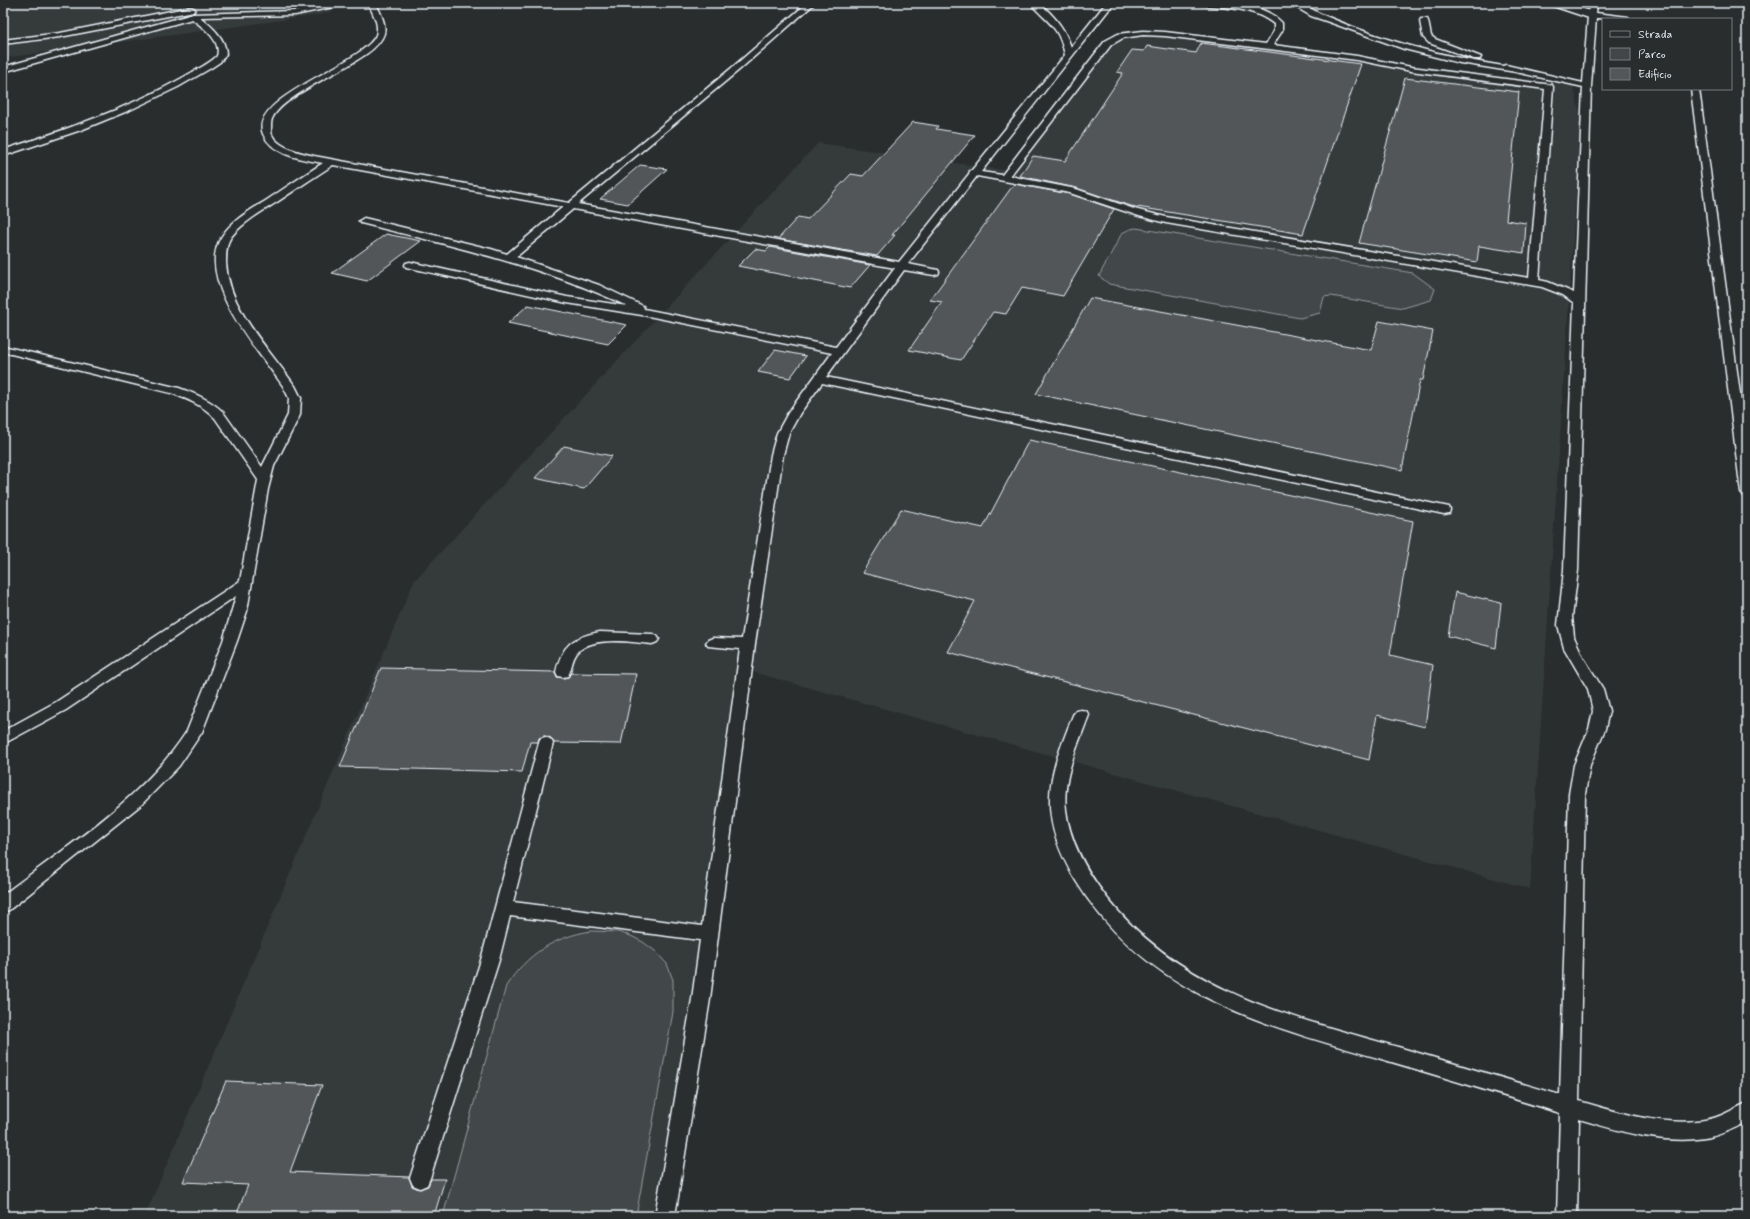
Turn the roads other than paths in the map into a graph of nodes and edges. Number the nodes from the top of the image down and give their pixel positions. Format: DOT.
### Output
graph roads {
  1 [pos="340,3"];
  2 [pos="372,3"];
  3 [pos="811,3"];
  4 [pos="1034,3"];
  5 [pos="1110,3"];
  6 [pos="1201,3"];
  7 [pos="1296,3"];
  8 [pos="1554,3"];
  9 [pos="1593,9"];
  10 [pos="205,14"];
  11 [pos="193,16"];
  12 [pos="1622,18"];
  13 [pos="1424,21"];
  14 [pos="3,42"];
  15 [pos="1268,47"];
  16 [pos="1069,56"];
  17 [pos="3,70"];
  18 [pos="1514,70"];
  19 [pos="1587,86"];
  20 [pos="1695,90"];
  21 [pos="3,153"];
  22 [pos="331,162"];
  23 [pos="973,173"];
  24 [pos="1004,178"];
  25 [pos="571,205"];
  26 [pos="364,222"];
  27 [pos="509,258"];
  28 [pos="410,265"];
  29 [pos="902,265"];
  30 [pos="934,272"];
  31 [pos="1534,282"];
  32 [pos="1579,302"];
  33 [pos="648,313"];
  34 [pos="3,349"];
  35 [pos="838,351"];
  36 [pos="818,378"];
  37 [pos="264,479"];
  38 [pos="1747,493"];
  39 [pos="1444,510"];
  40 [pos="246,583"];
  41 [pos="652,639"];
  42 [pos="713,643"];
  43 [pos="748,644"];
  44 [pos="563,672"];
  45 [pos="1081,715"];
  46 [pos="3,738"];
  47 [pos="545,743"];
  48 [pos="3,904"];
  49 [pos="504,908"];
  50 [pos="710,934"];
  51 [pos="1570,1107"];
  52 [pos="1747,1112"];
  53 [pos="420,1178"];
  54 [pos="665,1216"];
  55 [pos="1568,1216"];
  1 -- 10 [label="lane"];
  2 -- 22 [label="lane"];
  3 -- 25 [label="lane"];
  4 -- 16 [label="lane"];
  5 -- 16 [label="lane"];
  6 -- 15 [label="lane"];
  7 -- 18 [label="lane"];
  8 -- 9 [label="street"];
  9 -- 12 [label="lane"];
  9 -- 19 [label="lane"];
  10 -- 11 [label="lane"];
  10 -- 14 [label="lane"];
  11 -- 17 [label="lane"];
  11 -- 21 [label="lane"];
  13 -- 18 [label="lane"];
  15 -- 24 [label="lane"];
  15 -- 31 [label="lane"];
  16 -- 23 [label="lane"];
  18 -- 19 [label="lane"];
  19 -- 32 [label="lane"];
  20 -- 38 [label="lane"];
  22 -- 25 [label="lane"];
  22 -- 37 [label="lane"];
  23 -- 24 [label="lane"];
  23 -- 29 [label="lane"];
  24 -- 31 [label="lane"];
  25 -- 27 [label="lane"];
  25 -- 29 [label="lane"];
  26 -- 27 [label="lane"];
  27 -- 33 [label="lane"];
  28 -- 33 [label="lane"];
  29 -- 30 [label="lane"];
  29 -- 35 [label="lane"];
  31 -- 32 [label="lane"];
  32 -- 51 [label="lane"];
  33 -- 35 [label="lane"];
  34 -- 37 [label="lane"];
  35 -- 36 [label="lane"];
  36 -- 39 [label="lane"];
  36 -- 43 [label="lane"];
  37 -- 40 [label="lane"];
  40 -- 46 [label="lane"];
  40 -- 48 [label="lane"];
  41 -- 44 [label="lane"];
  42 -- 43 [label="lane"];
  43 -- 50 [label="lane"];
  45 -- 51 [label="lane"];
  47 -- 49 [label="lane"];
  49 -- 50 [label="lane"];
  49 -- 53 [label="lane"];
  50 -- 54 [label="lane"];
  51 -- 52 [label="lane"];
  51 -- 55 [label="lane"];
}
